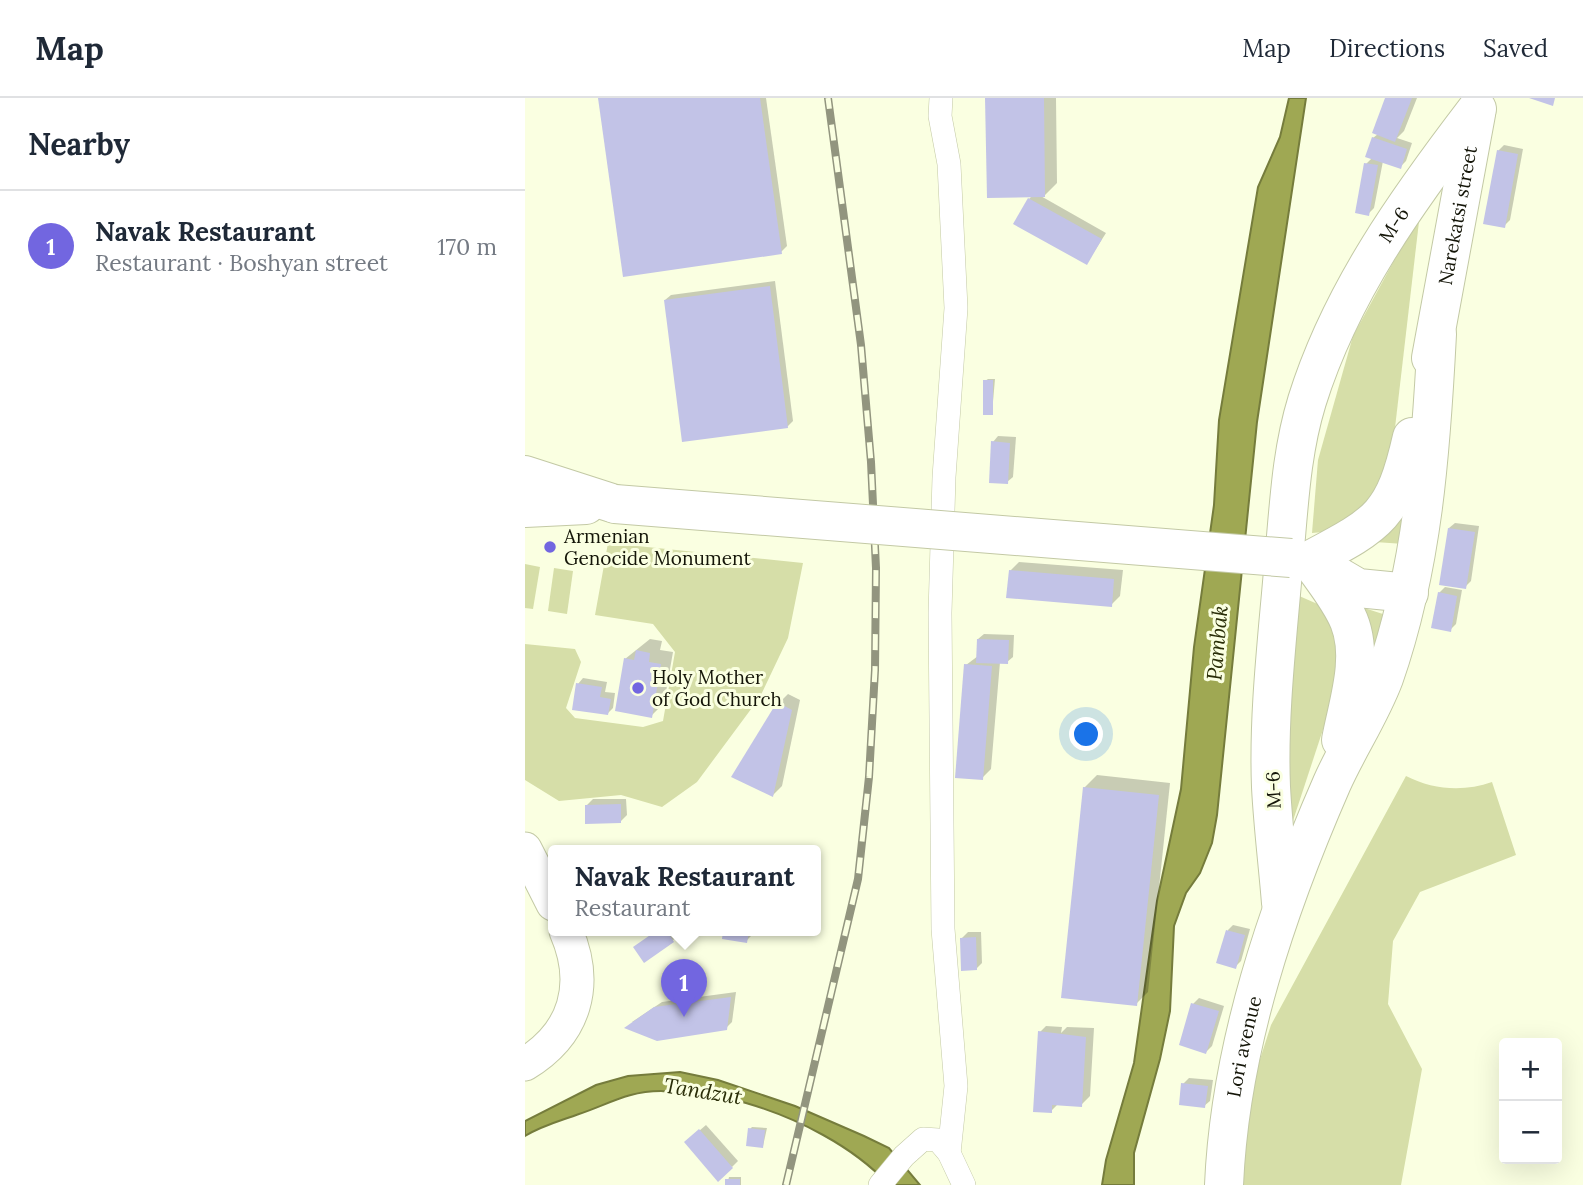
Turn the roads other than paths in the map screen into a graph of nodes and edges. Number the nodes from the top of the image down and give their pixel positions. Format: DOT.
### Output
graph roads {
  1 [pos="941,98"];
  2 [pos="1478,103"];
  3 [pos="1437,334"];
  4 [pos="525,475"];
  5 [pos="615,504"];
  6 [pos="525,508"];
  7 [pos="1418,554"];
  8 [pos="1301,559"];
  9 [pos="1409,593"];
  10 [pos="1333,782"];
  11 [pos="525,849"];
  12 [pos="548,894"];
  13 [pos="1282,914"];
  14 [pos="568,936"];
  15 [pos="525,1064"];
  16 [pos="949,1153"];
  17 [pos="880,1185"];
  18 [pos="964,1185"];
  19 [pos="1224,1185"];
  1 -- 16 [label="street"];
  2 -- 3 [label="highway, Narekatsi street"];
  2 -- 13 [label="highway, M-6"];
  3 -- 7 [label="highway"];
  3 -- 8 [label="highway"];
  4 -- 5 [label="highway"];
  5 -- 6 [label="highway"];
  5 -- 8 [label="highway, bridge"];
  7 -- 8 [label="highway"];
  7 -- 9 [label="highway"];
  8 -- 9 [label="highway"];
  8 -- 10 [label="highway"];
  9 -- 10 [label="highway"];
  10 -- 13 [label="highway"];
  11 -- 12 [label="street"];
  13 -- 19 [label="highway, Lori avenue"];
  14 -- 15 [label="street"];
  16 -- 17 [label="street"];
  16 -- 18 [label="street"];
}
